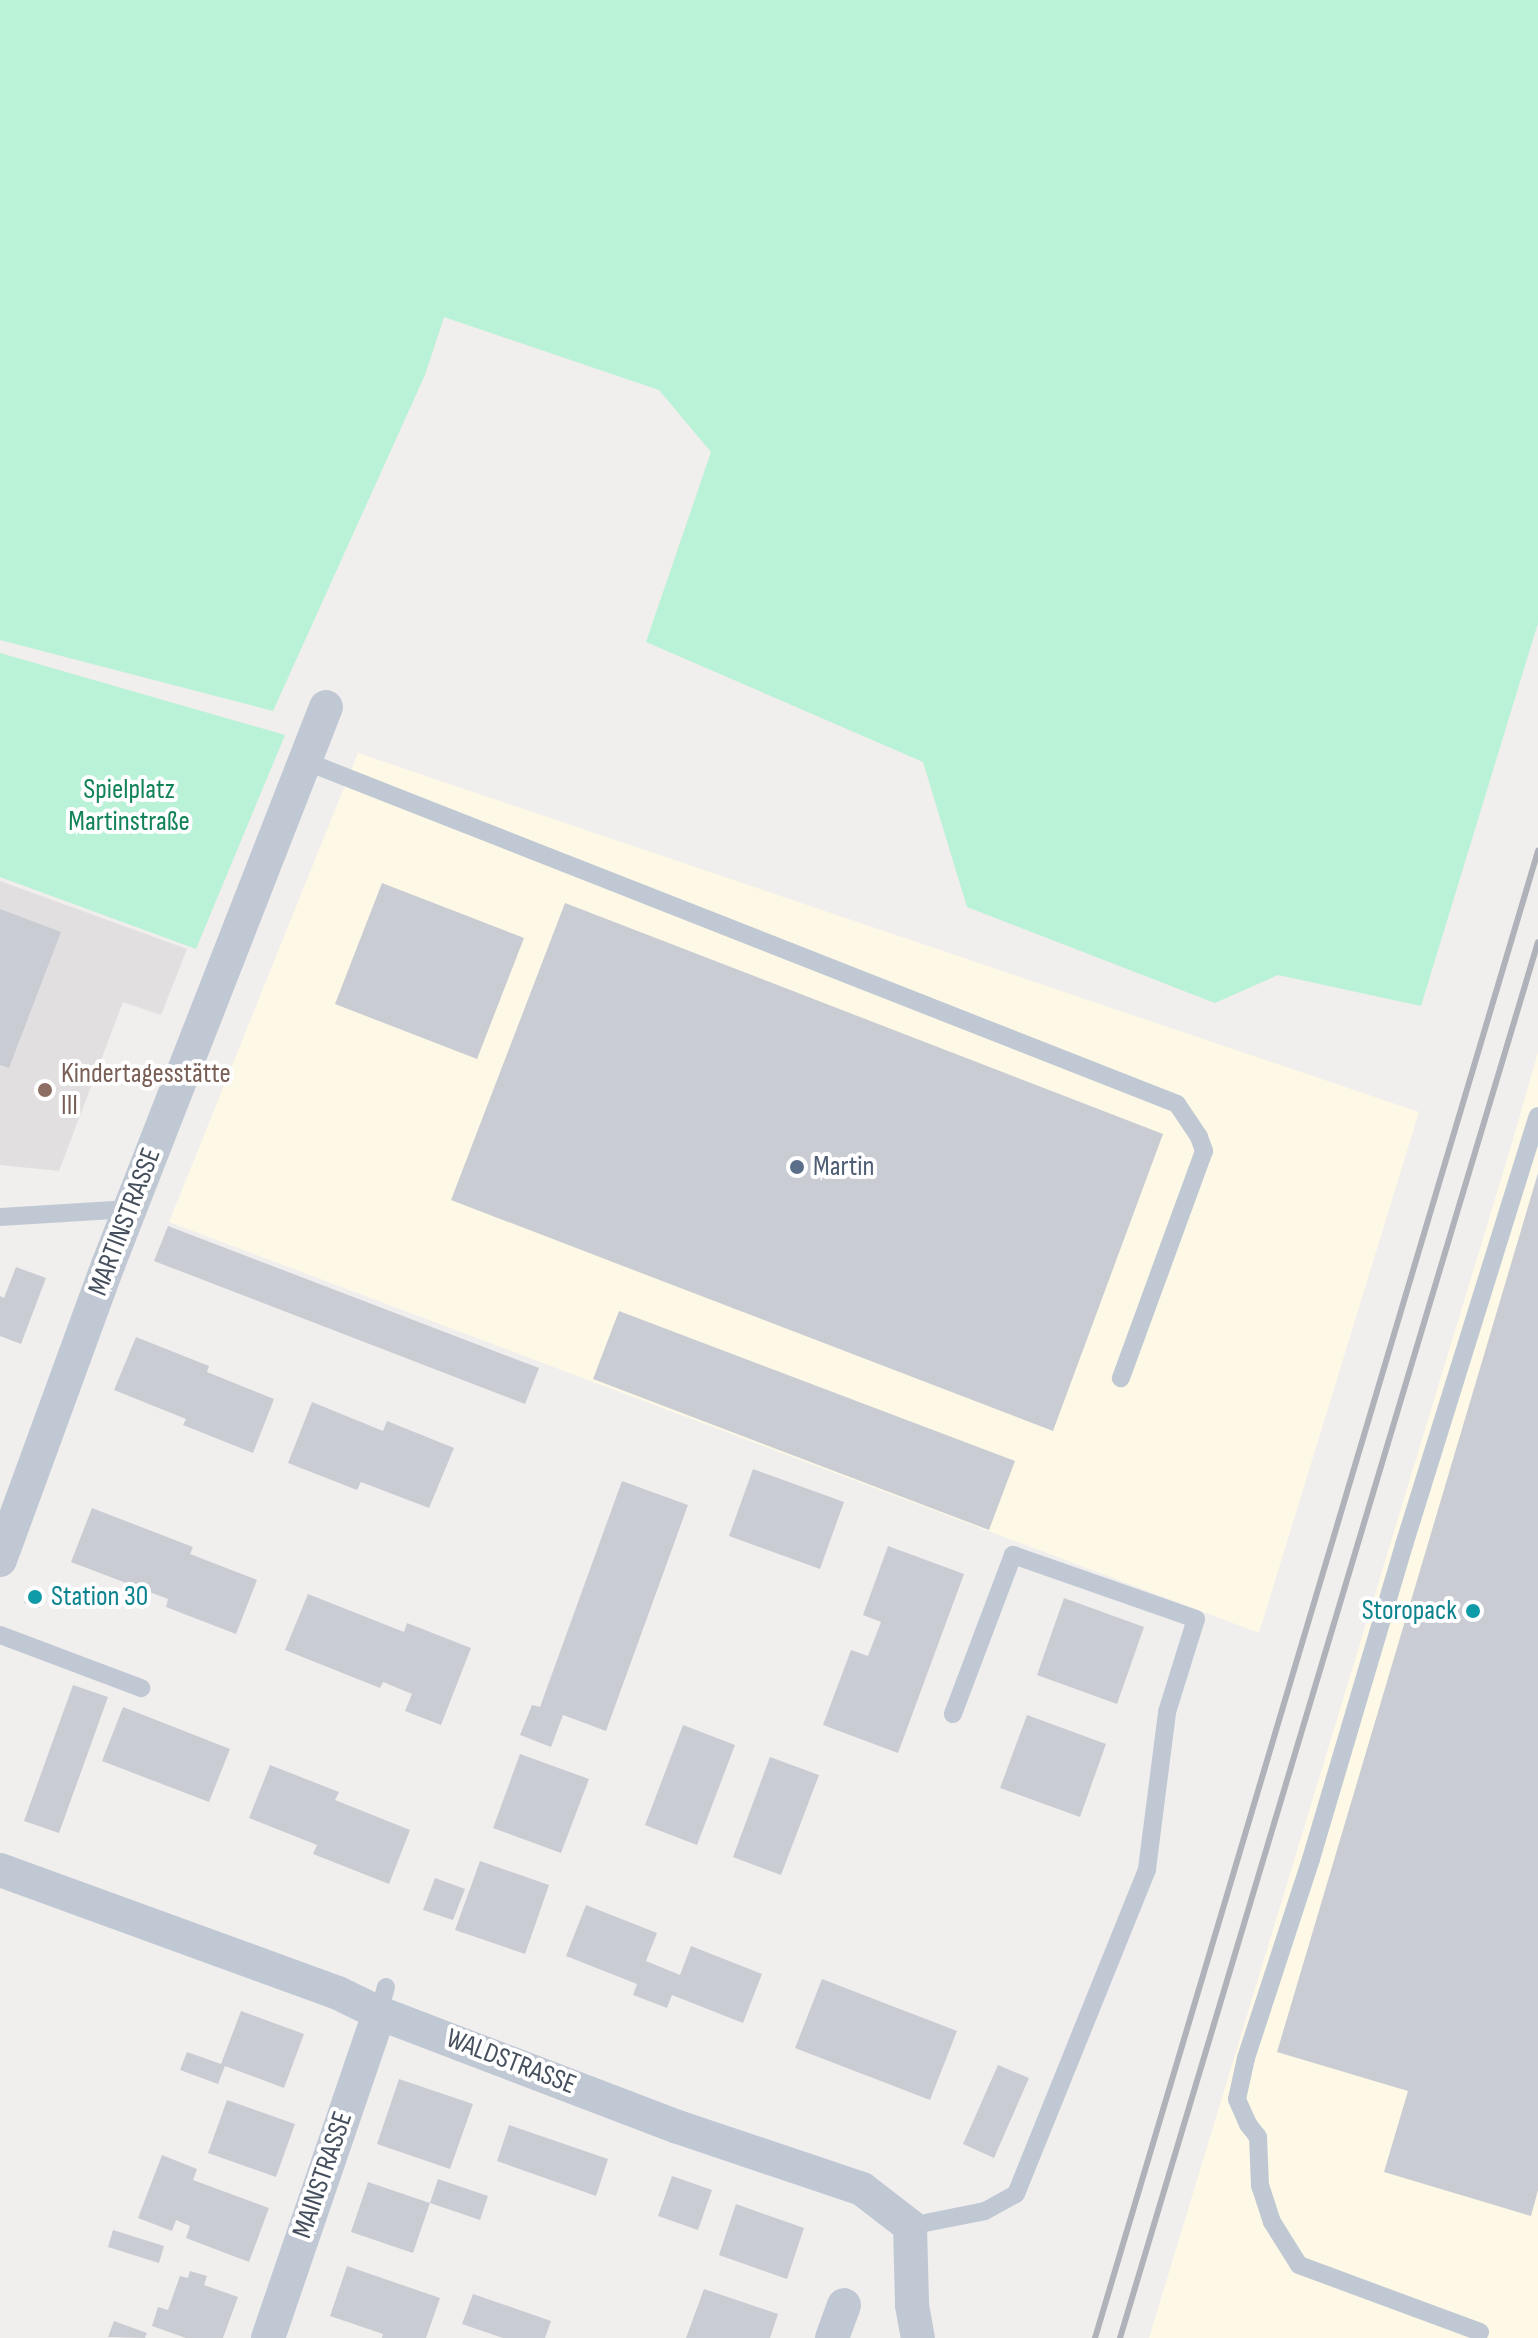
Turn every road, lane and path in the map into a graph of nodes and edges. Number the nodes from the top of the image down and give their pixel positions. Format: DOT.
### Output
graph roads {
  1 [pos="326,707"];
  2 [pos="305,761"];
  3 [pos="1538,1116"];
  4 [pos="130,1209"];
  5 [pos="0,1217"];
  6 [pos="1121,1378"];
  7 [pos="0,1560"];
  8 [pos="0,1635"];
  9 [pos="141,1688"];
  10 [pos="953,1714"];
  11 [pos="0,1870"];
  12 [pos="382,2000"];
  13 [pos="910,2226"];
  14 [pos="844,2305"];
  15 [pos="1480,2332"];
  16 [pos="268,2338"];
  17 [pos="832,2338"];
  18 [pos="918,2338"];
  1 -- 2 [label="street, MARTINSTRASSE"];
  2 -- 4 [label="street, MARTINSTRASSE"];
  2 -- 6 [label="lane"];
  3 -- 15 [label="lane"];
  4 -- 5 [label="lane"];
  4 -- 7 [label="street, MARTINSTRASSE"];
  8 -- 9 [label="lane"];
  10 -- 13 [label="lane"];
  11 -- 12 [label="street, WALDSTRASSE"];
  12 -- 13 [label="street, WALDSTRASSE"];
  12 -- 16 [label="street, MAINSTRASSE"];
  13 -- 18 [label="street"];
  14 -- 17 [label="street"];
}
